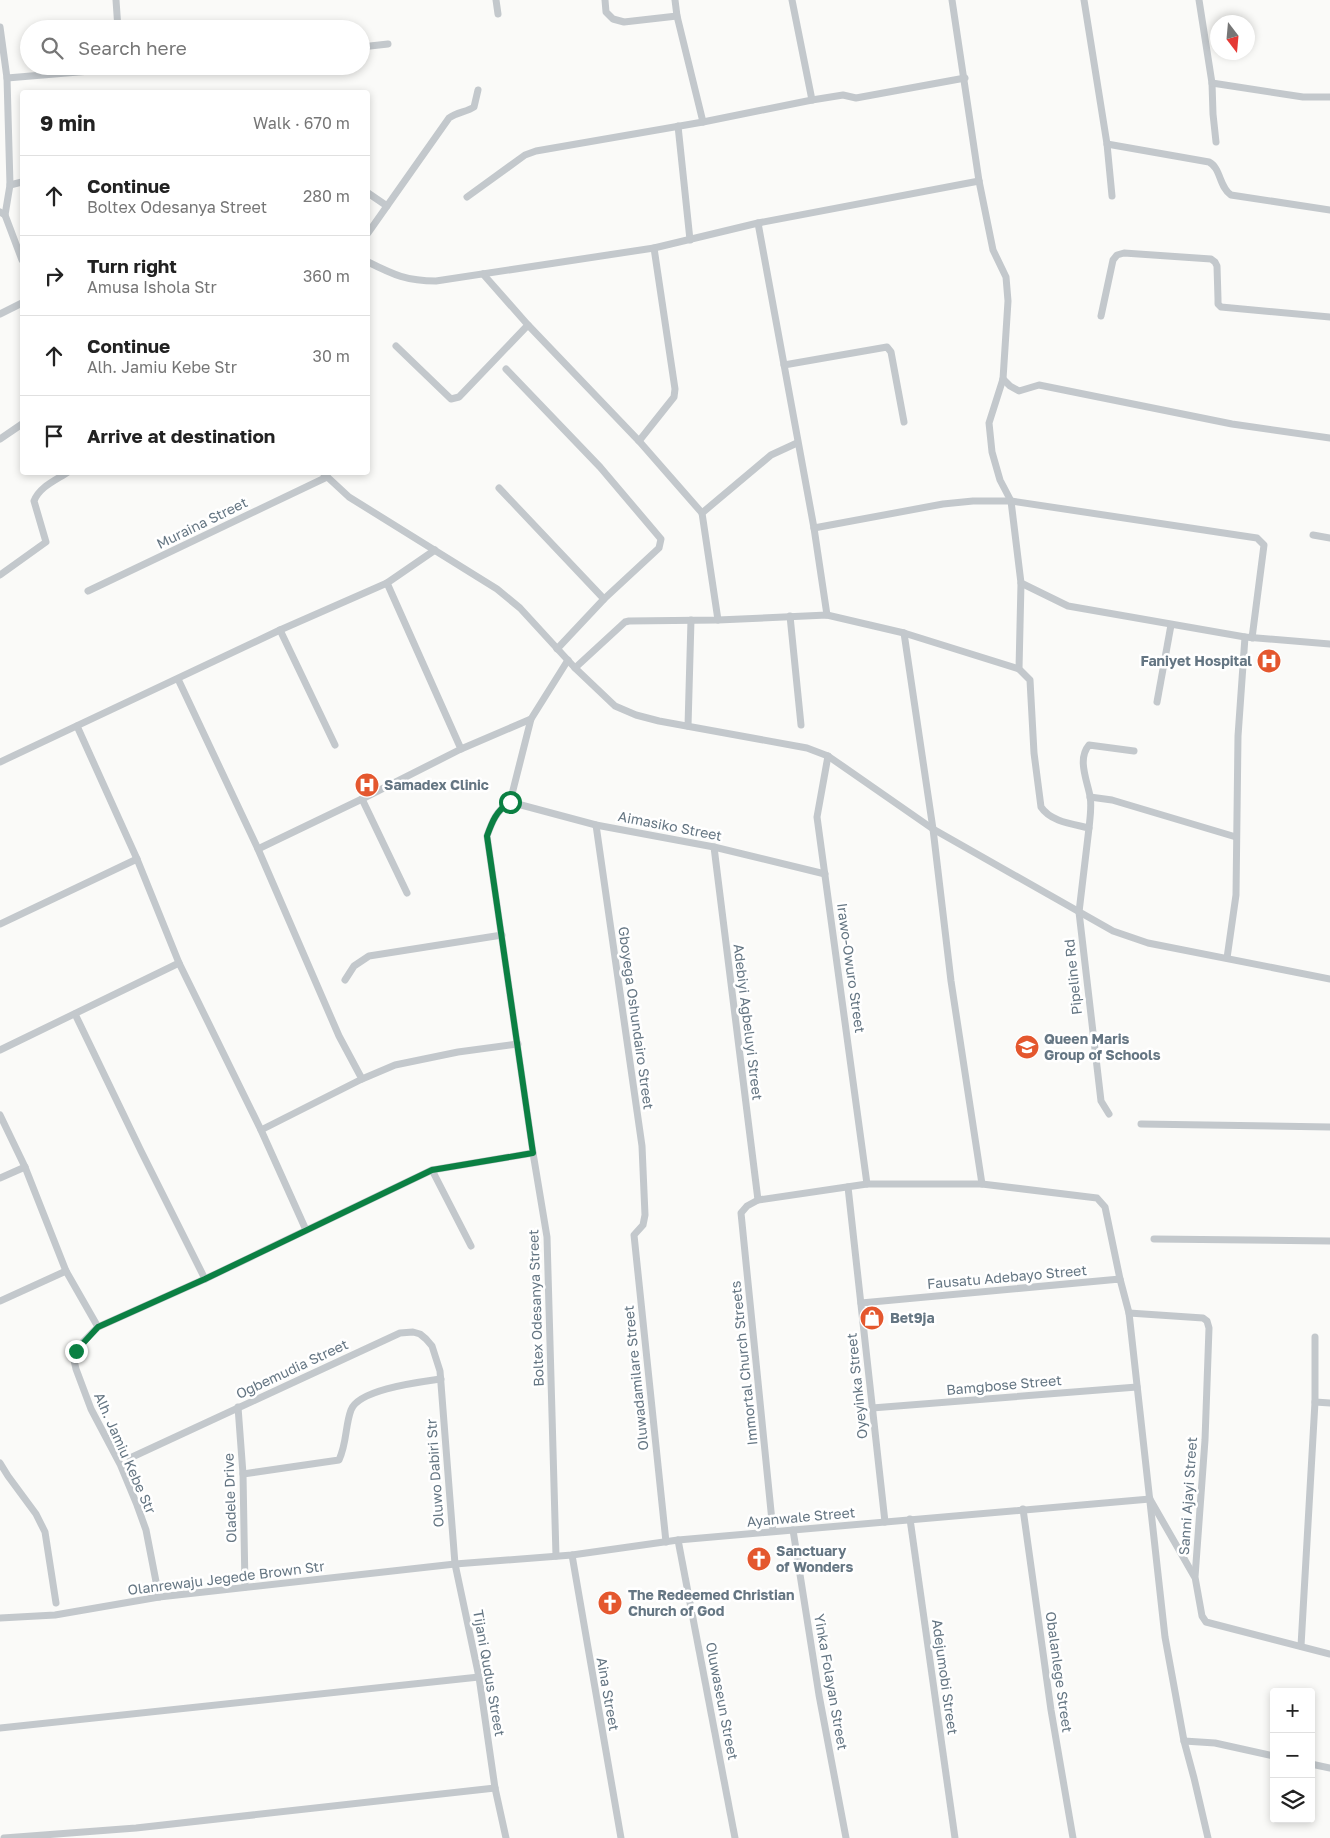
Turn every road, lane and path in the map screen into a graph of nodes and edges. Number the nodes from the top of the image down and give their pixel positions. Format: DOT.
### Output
graph roads {
  1 [pos="116,0"];
  2 [pos="496,0"];
  3 [pos="605,0"];
  4 [pos="675,0"];
  5 [pos="792,0"];
  6 [pos="952,0"];
  7 [pos="1084,0"];
  8 [pos="1199,0"];
  9 [pos="498,14"];
  10 [pos="677,16"];
  11 [pos="117,20"];
  12 [pos="0,27"];
  13 [pos="388,44"];
  14 [pos="370,46"];
  15 [pos="42,75"];
  16 [pos="7,78"];
  17 [pos="965,78"];
  18 [pos="1212,83"];
  19 [pos="478,90"];
  20 [pos="1330,97"];
  21 [pos="812,100"];
  22 [pos="704,122"];
  23 [pos="678,126"];
  24 [pos="1216,142"];
  25 [pos="1107,144"];
  26 [pos="979,180"];
  27 [pos="20,182"];
  28 [pos="10,185"];
  29 [pos="370,193"];
  30 [pos="1112,196"];
  31 [pos="467,197"];
  32 [pos="387,206"];
  33 [pos="1330,210"];
  34 [pos="2,213"];
  35 [pos="758,223"];
  36 [pos="370,230"];
  37 [pos="690,240"];
  38 [pos="654,248"];
  39 [pos="20,255"];
  40 [pos="370,263"];
  41 [pos="482,274"];
  42 [pos="20,304"];
  43 [pos="0,314"];
  44 [pos="1101,316"];
  45 [pos="1330,317"];
  46 [pos="528,325"];
  47 [pos="396,346"];
  48 [pos="784,365"];
  49 [pos="506,369"];
  50 [pos="1003,379"];
  51 [pos="904,422"];
  52 [pos="20,425"];
  53 [pos="1330,438"];
  54 [pos="0,439"];
  55 [pos="639,441"];
  56 [pos="797,443"];
  57 [pos="63,475"];
  58 [pos="325,475"];
  59 [pos="499,488"];
  60 [pos="1011,501"];
  61 [pos="702,512"];
  62 [pos="814,528"];
  63 [pos="1313,535"];
  64 [pos="1330,538"];
  65 [pos="435,550"];
  66 [pos="0,575"];
  67 [pos="388,583"];
  68 [pos="1021,583"];
  69 [pos="88,591"];
  70 [pos="604,599"];
  71 [pos="827,615"];
  72 [pos="790,616"];
  73 [pos="691,620"];
  74 [pos="718,620"];
  75 [pos="1171,625"];
  76 [pos="280,630"];
  77 [pos="904,633"];
  78 [pos="1248,638"];
  79 [pos="1330,644"];
  80 [pos="557,648"];
  81 [pos="568,660"];
  82 [pos="575,668"];
  83 [pos="1019,669"];
  84 [pos="178,679"];
  85 [pos="1158,702"];
  86 [pos="531,719"];
  87 [pos="801,725"];
  88 [pos="77,726"];
  89 [pos="688,726"];
  90 [pos="335,745"];
  91 [pos="461,749"];
  92 [pos="1134,751"];
  93 [pos="828,756"];
  94 [pos="0,762"];
  95 [pos="1090,797"];
  96 [pos="362,799"];
  97 [pos="510,802"];
  98 [pos="596,825"];
  99 [pos="1089,828"];
  100 [pos="932,829"];
  101 [pos="1236,837"];
  102 [pos="714,847"];
  103 [pos="258,849"];
  104 [pos="137,859"];
  105 [pos="825,874"];
  106 [pos="407,892"];
  107 [pos="1079,912"];
  108 [pos="0,924"];
  109 [pos="502,935"];
  110 [pos="1227,958"];
  111 [pos="180,963"];
  112 [pos="1330,979"];
  113 [pos="345,980"];
  114 [pos="75,1014"];
  115 [pos="518,1044"];
  116 [pos="0,1050"];
  117 [pos="362,1078"];
  118 [pos="1109,1114"];
  119 [pos="0,1115"];
  120 [pos="1141,1124"];
  121 [pos="1330,1127"];
  122 [pos="261,1130"];
  123 [pos="533,1153"];
  124 [pos="25,1167"];
  125 [pos="432,1170"];
  126 [pos="0,1178"];
  127 [pos="867,1184"];
  128 [pos="982,1184"];
  129 [pos="848,1187"];
  130 [pos="758,1200"];
  131 [pos="645,1215"];
  132 [pos="306,1230"];
  133 [pos="1154,1239"];
  134 [pos="1330,1241"];
  135 [pos="471,1246"];
  136 [pos="66,1271"];
  137 [pos="205,1279"];
  138 [pos="1120,1279"];
  139 [pos="0,1301"];
  140 [pos="861,1303"];
  141 [pos="1129,1313"];
  142 [pos="98,1327"];
  143 [pos="1315,1337"];
  144 [pos="441,1379"];
  145 [pos="1137,1387"];
  146 [pos="1315,1402"];
  147 [pos="1330,1404"];
  148 [pos="238,1407"];
  149 [pos="872,1408"];
  150 [pos="130,1458"];
  151 [pos="0,1463"];
  152 [pos="243,1474"];
  153 [pos="1150,1499"];
  154 [pos="1023,1509"];
  155 [pos="910,1519"];
  156 [pos="885,1522"];
  157 [pos="793,1530"];
  158 [pos="773,1531"];
  159 [pos="678,1540"];
  160 [pos="666,1542"];
  161 [pos="572,1555"];
  162 [pos="556,1556"];
  163 [pos="455,1564"];
  164 [pos="1195,1577"];
  165 [pos="246,1587"];
  166 [pos="159,1597"];
  167 [pos="56,1603"];
  168 [pos="0,1618"];
  169 [pos="1301,1646"];
  170 [pos="1330,1654"];
  171 [pos="479,1677"];
  172 [pos="0,1728"];
  173 [pos="1184,1741"];
  174 [pos="1270,1755"];
  175 [pos="1315,1765"];
  176 [pos="1330,1768"];
  177 [pos="495,1788"];
  178 [pos="4,1838"];
  179 [pos="506,1838"];
  180 [pos="620,1838"];
  181 [pos="735,1838"];
  182 [pos="846,1838"];
  183 [pos="955,1838"];
  184 [pos="1073,1838"];
  185 [pos="1208,1838"];
  1 -- 11 [label="street"];
  2 -- 9 [label="street"];
  3 -- 10 [label="street"];
  4 -- 10 [label="street"];
  5 -- 21 [label="street"];
  6 -- 17 [label="street"];
  7 -- 25 [label="street"];
  8 -- 18 [label="street"];
  10 -- 22 [label="street"];
  12 -- 16 [label="street"];
  13 -- 14 [label="street"];
  15 -- 16 [label="street"];
  16 -- 28 [label="street"];
  17 -- 21 [label="street"];
  17 -- 26 [label="street"];
  18 -- 20 [label="street"];
  18 -- 24 [label="street"];
  19 -- 32 [label="street"];
  21 -- 22 [label="street"];
  22 -- 23 [label="street"];
  23 -- 31 [label="street"];
  23 -- 37 [label="street"];
  25 -- 30 [label="street"];
  25 -- 33 [label="street"];
  26 -- 35 [label="street"];
  26 -- 50 [label="street"];
  27 -- 28 [label="street"];
  28 -- 34 [label="street"];
  29 -- 32 [label="street"];
  32 -- 36 [label="street"];
  34 -- 39 [label="street"];
  35 -- 37 [label="street"];
  35 -- 48 [label="street"];
  37 -- 38 [label="street"];
  38 -- 41 [label="street"];
  38 -- 55 [label="street"];
  40 -- 41 [label="street"];
  41 -- 46 [label="street"];
  42 -- 43 [label="street"];
  44 -- 45 [label="street"];
  46 -- 47 [label="street"];
  46 -- 55 [label="street"];
  48 -- 51 [label="street"];
  48 -- 56 [label="street"];
  49 -- 70 [label="street"];
  50 -- 53 [label="street"];
  50 -- 60 [label="street"];
  52 -- 54 [label="street"];
  55 -- 61 [label="street"];
  56 -- 61 [label="street"];
  56 -- 62 [label="street"];
  57 -- 66 [label="street"];
  58 -- 65 [label="street"];
  58 -- 69 [label="street, Muraina Street"];
  59 -- 70 [label="street"];
  60 -- 62 [label="street"];
  60 -- 68 [label="street"];
  60 -- 78 [label="street"];
  61 -- 74 [label="street"];
  62 -- 71 [label="street"];
  63 -- 64 [label="street"];
  65 -- 67 [label="street"];
  65 -- 80 [label="street"];
  67 -- 76 [label="street"];
  67 -- 91 [label="street"];
  68 -- 75 [label="street"];
  68 -- 83 [label="street"];
  70 -- 80 [label="street"];
  71 -- 72 [label="street"];
  71 -- 77 [label="street"];
  72 -- 74 [label="street"];
  72 -- 87 [label="street"];
  73 -- 74 [label="street"];
  73 -- 82 [label="street"];
  73 -- 89 [label="street"];
  75 -- 78 [label="street"];
  75 -- 85 [label="street"];
  76 -- 84 [label="street"];
  76 -- 90 [label="street"];
  77 -- 83 [label="street"];
  77 -- 100 [label="street"];
  78 -- 79 [label="street"];
  78 -- 101 [label="street"];
  80 -- 81 [label="street"];
  81 -- 82 [label="street"];
  81 -- 86 [label="street"];
  82 -- 89 [label="street"];
  83 -- 99 [label="street"];
  84 -- 88 [label="street"];
  84 -- 103 [label="street"];
  86 -- 91 [label="street"];
  86 -- 97 [label="street"];
  88 -- 94 [label="street"];
  88 -- 104 [label="street"];
  89 -- 93 [label="street"];
  91 -- 96 [label="street"];
  92 -- 95 [label="street, Pipeline Rd"];
  93 -- 100 [label="street"];
  93 -- 105 [label="street, Irawo-Owuro Street"];
  95 -- 99 [label="street, Pipeline Rd"];
  95 -- 101 [label="street"];
  96 -- 103 [label="street"];
  96 -- 106 [label="street"];
  97 -- 98 [label="street, Aimasiko Street"];
  97 -- 109 [label="street, Boltex Odesanya Street"];
  98 -- 102 [label="street, Aimasiko Street"];
  98 -- 131 [label="street, Gboyega Oshundairo Street"];
  99 -- 107 [label="street, Pipeline Rd"];
  100 -- 107 [label="street"];
  100 -- 128 [label="street"];
  101 -- 110 [label="street"];
  102 -- 105 [label="street, Aimasiko Street"];
  102 -- 130 [label="street, Adebiyi Agbeluyi Street"];
  103 -- 117 [label="street"];
  104 -- 108 [label="street"];
  104 -- 111 [label="street"];
  105 -- 127 [label="street, Irawo-Owuro Street"];
  107 -- 110 [label="street"];
  107 -- 118 [label="street, Pipeline Rd"];
  109 -- 113 [label="street"];
  109 -- 115 [label="street, Boltex Odesanya Street"];
  110 -- 112 [label="street"];
  111 -- 114 [label="street"];
  111 -- 122 [label="street"];
  114 -- 116 [label="street"];
  114 -- 137 [label="street"];
  115 -- 117 [label="street"];
  115 -- 123 [label="street, Boltex Odesanya Street"];
  117 -- 122 [label="street"];
  119 -- 124 [label="street"];
  120 -- 121 [label="street"];
  122 -- 132 [label="street"];
  123 -- 125 [label="street"];
  123 -- 162 [label="street, Boltex Odesanya Street"];
  124 -- 126 [label="street"];
  124 -- 136 [label="street"];
  125 -- 132 [label="street"];
  125 -- 135 [label="street"];
  127 -- 128 [label="street"];
  127 -- 129 [label="street"];
  128 -- 138 [label="street"];
  129 -- 130 [label="street"];
  129 -- 140 [label="street, Oyeyinka Street"];
  130 -- 158 [label="street, Immortal Church Streets"];
  131 -- 160 [label="street, Oluwadamilare Street"];
  132 -- 137 [label="street"];
  133 -- 134 [label="street"];
  136 -- 139 [label="street"];
  136 -- 142 [label="street"];
  137 -- 142 [label="street"];
  138 -- 140 [label="street, Fausatu Adebayo Street"];
  138 -- 141 [label="street"];
  140 -- 149 [label="street, Oyeyinka Street"];
  141 -- 145 [label="street"];
  141 -- 164 [label="street, Sanni Ajayi Street"];
  142 -- 166 [label="street, Alh. Jamiu Kebe Str"];
  143 -- 146 [label="street"];
  144 -- 148 [label="street, Ogbemudia Street"];
  144 -- 152 [label="street"];
  144 -- 163 [label="street, Oluwo Dabiri Str"];
  145 -- 149 [label="street, Bamgbose Street"];
  145 -- 153 [label="street"];
  146 -- 147 [label="street"];
  146 -- 169 [label="street"];
  148 -- 150 [label="street, Ogbemudia Street"];
  148 -- 152 [label="street, Oladele Drive"];
  149 -- 156 [label="street, Oyeyinka Street"];
  151 -- 167 [label="street"];
  152 -- 165 [label="street, Oladele Drive"];
  153 -- 154 [label="street, Ayanwale Street"];
  153 -- 164 [label="street"];
  153 -- 173 [label="street"];
  154 -- 155 [label="street, Ayanwale Street"];
  154 -- 184 [label="street, Obalanlege Street"];
  155 -- 156 [label="street, Ayanwale Street"];
  155 -- 183 [label="street, Adejumobi Street"];
  156 -- 157 [label="street, Ayanwale Street"];
  157 -- 158 [label="street, Ayanwale Street"];
  157 -- 182 [label="street, Yinka Folayan Street"];
  158 -- 159 [label="street, Ayanwale Street"];
  159 -- 160 [label="street, Ayanwale Street"];
  159 -- 181 [label="street, Oluwaseun Street"];
  160 -- 161 [label="street, Ayanwale Street"];
  161 -- 162 [label="street, Ayanwale Street"];
  161 -- 180 [label="street, Aina Street"];
  162 -- 163 [label="street, Ayanwale Street"];
  163 -- 165 [label="street, Olanrewaju Jegede Brown Str"];
  163 -- 171 [label="street, Tijani Qudus Street"];
  164 -- 169 [label="street, Sanni Ajayi Street"];
  165 -- 166 [label="street, Olanrewaju Jegede Brown Str"];
  166 -- 168 [label="street, Olanrewaju Jegede Brown Str"];
  169 -- 170 [label="street, Sanni Ajayi Street"];
  171 -- 172 [label="street"];
  171 -- 177 [label="street, Tijani Qudus Street"];
  173 -- 174 [label="street"];
  173 -- 185 [label="street"];
  175 -- 176 [label="street"];
  177 -- 178 [label="street"];
  177 -- 179 [label="street, Tijani Qudus Street"];
}
